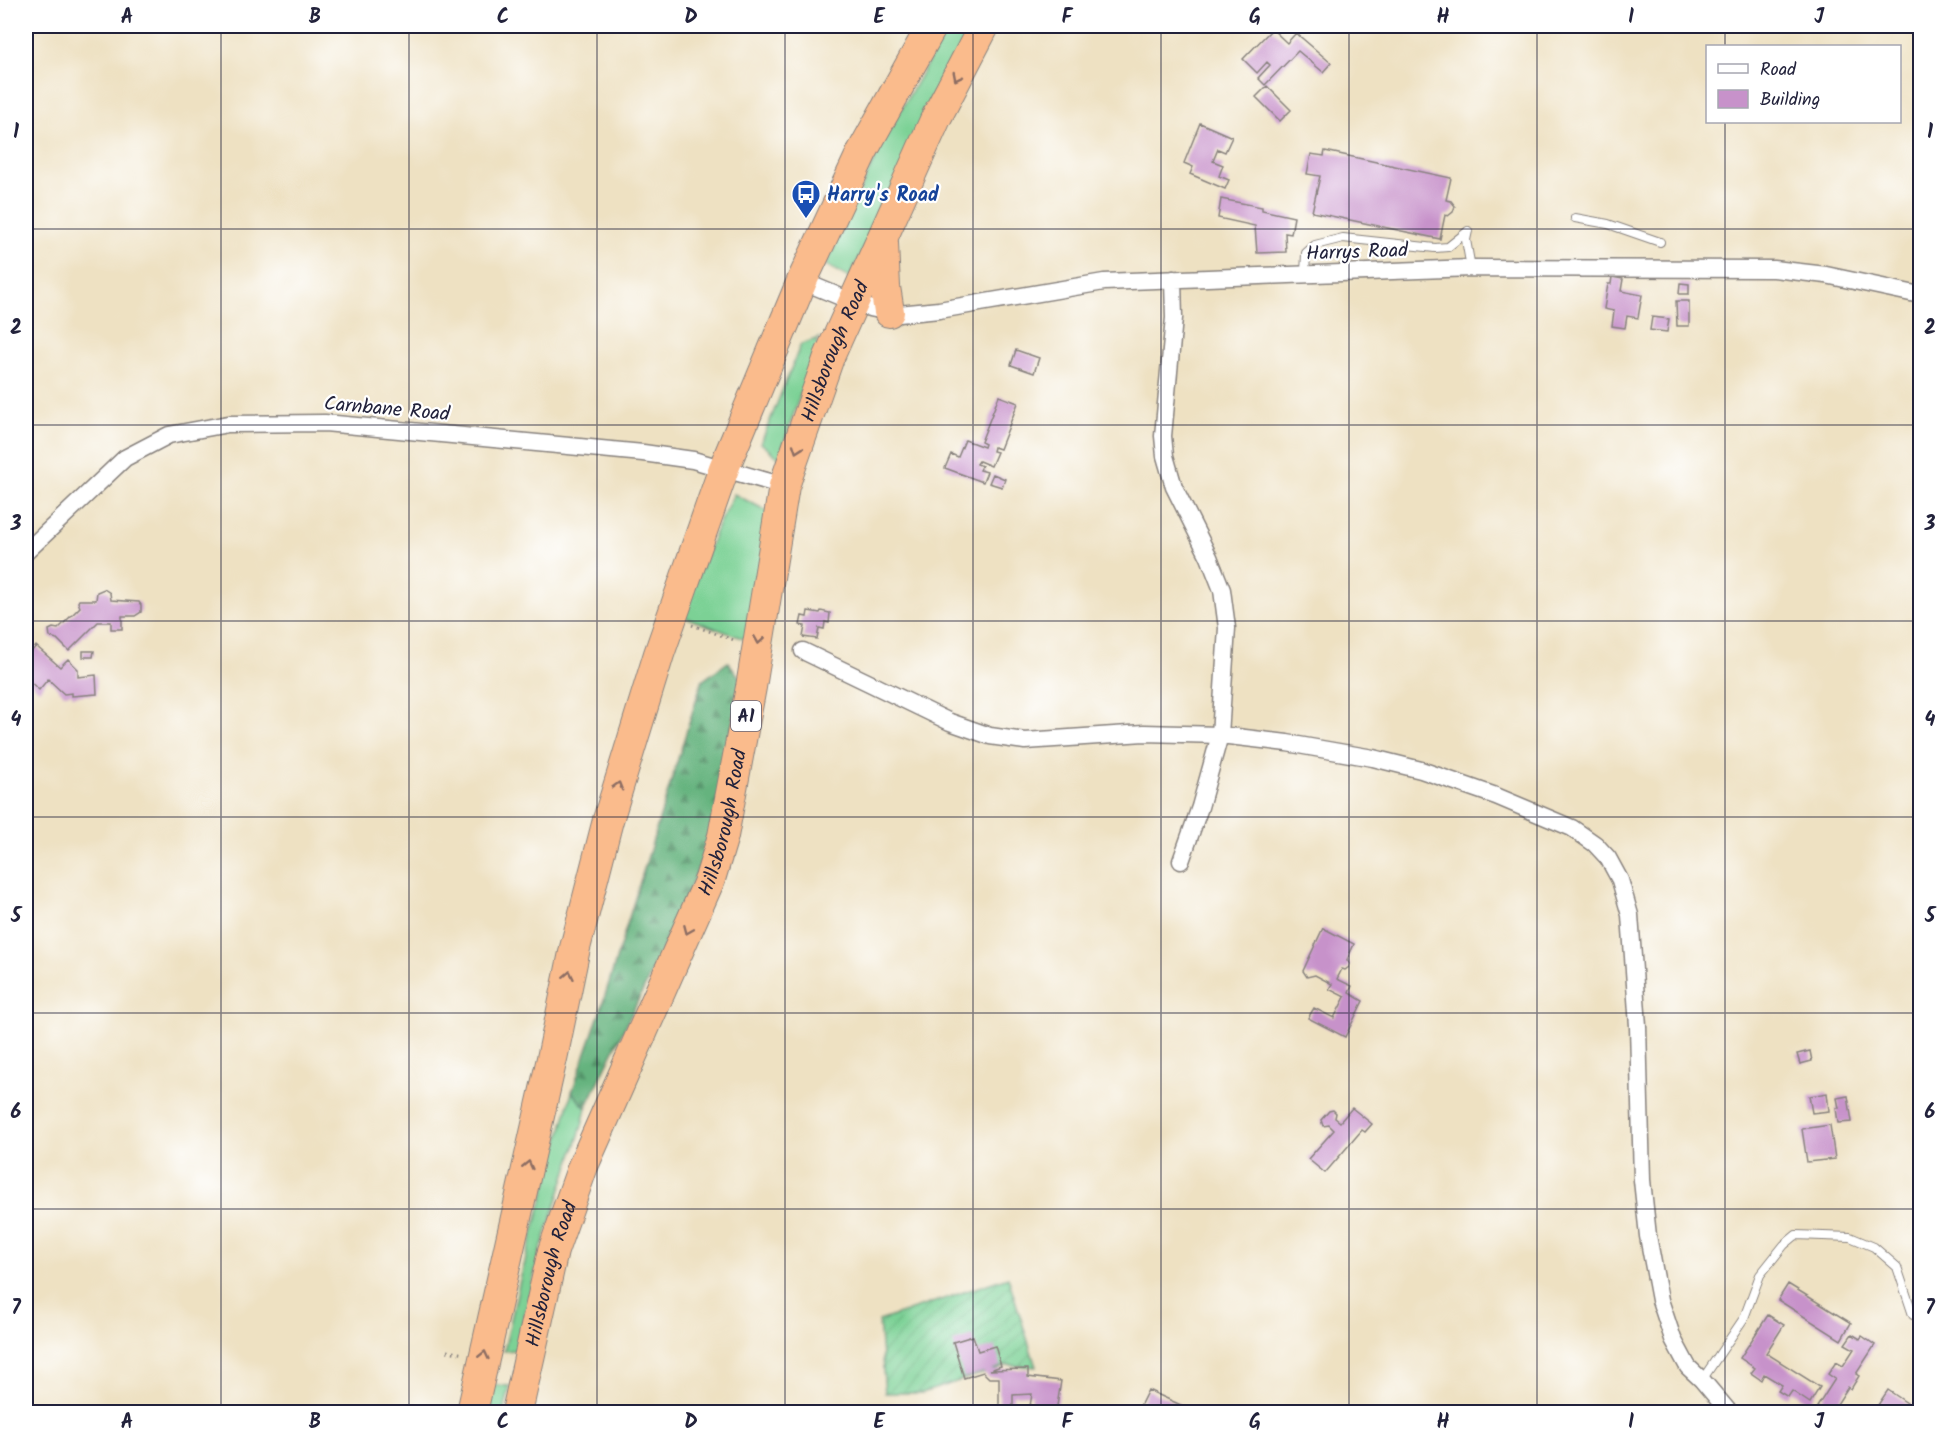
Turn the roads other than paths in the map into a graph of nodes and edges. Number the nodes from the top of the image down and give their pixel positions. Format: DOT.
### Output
graph roads {
  1 [pos="932,26"];
  2 [pos="984,26"];
  3 [pos="1575,218"];
  4 [pos="882,237"];
  5 [pos="1660,242"];
  6 [pos="1471,268"];
  7 [pos="1305,274"];
  8 [pos="1173,279"];
  9 [pos="802,281"];
  10 [pos="1920,295"];
  11 [pos="854,302"];
  12 [pos="889,312"];
  13 [pos="724,468"];
  14 [pos="784,486"];
  15 [pos="26,552"];
  16 [pos="803,651"];
  17 [pos="1220,735"];
  18 [pos="1181,861"];
  19 [pos="1912,1315"];
  20 [pos="1702,1380"];
  21 [pos="472,1413"];
  22 [pos="517,1413"];
  23 [pos="1729,1413"];
  1 -- 9 [label="highway"];
  2 -- 4 [label="highway, Hillsborough Road / A1, one-way"];
  3 -- 5 [label="lane"];
  4 -- 11 [label="highway, Hillsborough Road / A1"];
  4 -- 12 [label="highway"];
  6 -- 7 [label="street, Harrys Road"];
  6 -- 7 [label="lane"];
  6 -- 10 [label="street, Harrys Road"];
  7 -- 8 [label="street, Harrys Road"];
  8 -- 12 [label="street, Harrys Road"];
  8 -- 17 [label="street"];
  9 -- 11 [label="street, Harrys Road"];
  9 -- 13 [label="highway"];
  11 -- 12 [label="street, Harrys Road"];
  11 -- 14 [label="highway, Hillsborough Road / A1, one-way"];
  13 -- 14 [label="street, Carnbane Road"];
  13 -- 15 [label="street, Carnbane Road"];
  21 -- 13 [label="highway, one-way"];
  14 -- 22 [label="highway, Hillsborough Road / A1, one-way"];
  16 -- 17 [label="street"];
  17 -- 18 [label="street"];
  17 -- 20 [label="street"];
  19 -- 20 [label="lane"];
  20 -- 23 [label="street"];
}
